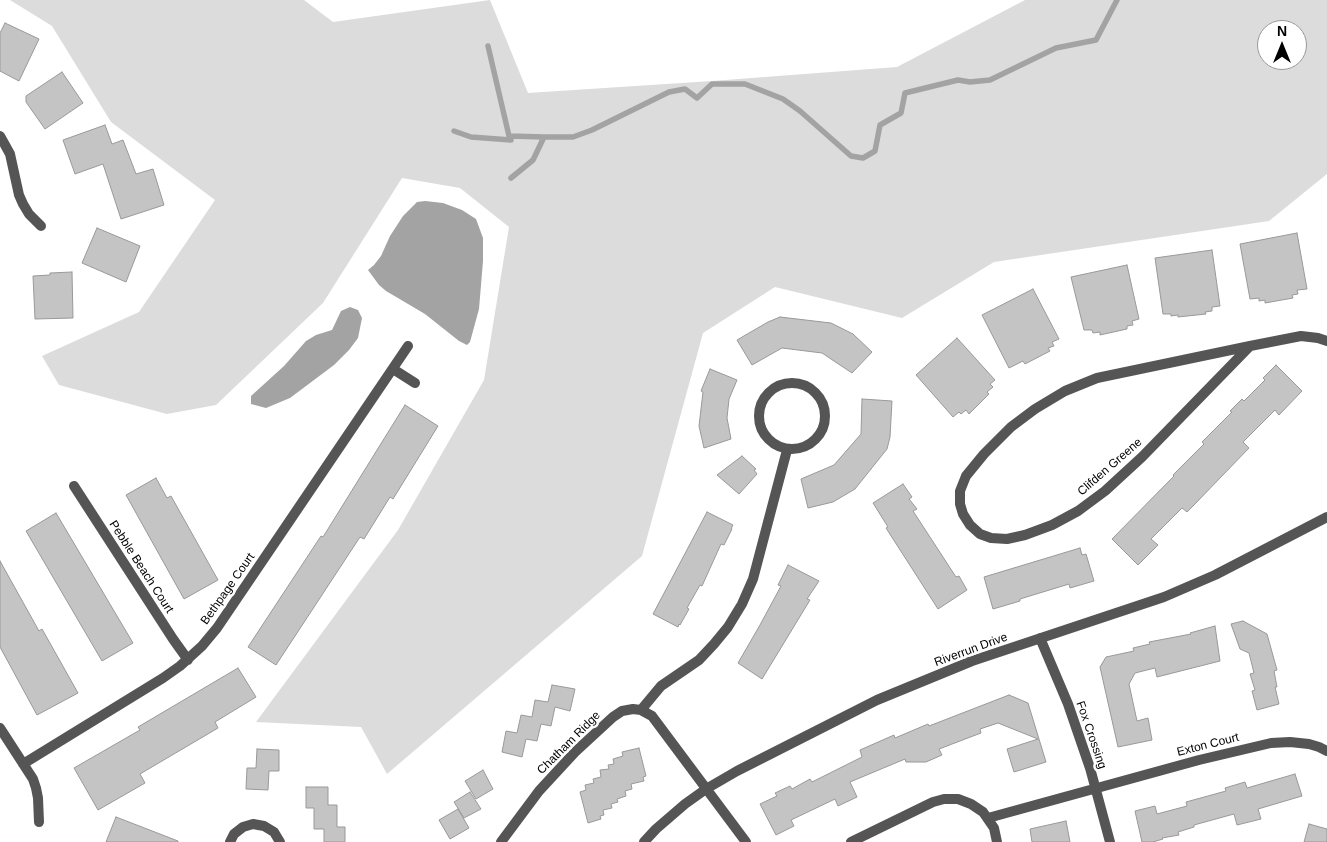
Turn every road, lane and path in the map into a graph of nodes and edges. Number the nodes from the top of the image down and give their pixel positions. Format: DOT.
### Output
graph roads {
  1 [pos="0,136"];
  2 [pos="41,226"];
  3 [pos="1327,341"];
  4 [pos="408,346"];
  5 [pos="1250,346"];
  6 [pos="394,368"];
  7 [pos="415,383"];
  8 [pos="787,450"];
  9 [pos="74,486"];
  10 [pos="1327,517"];
  11 [pos="1040,638"];
  12 [pos="188,660"];
  13 [pos="641,710"];
  14 [pos="0,728"];
  15 [pos="1327,751"];
  16 [pos="23,764"];
  17 [pos="1095,787"];
  18 [pos="706,789"];
  19 [pos="988,818"];
  20 [pos="39,822"];
  21 [pos="230,842"];
  22 [pos="280,842"];
  23 [pos="501,842"];
  24 [pos="644,842"];
  25 [pos="746,842"];
  26 [pos="850,842"];
  27 [pos="997,842"];
  28 [pos="1110,842"];
  1 -- 2 [label="street"];
  3 -- 5 [label="street, Clifden Greene"];
  4 -- 6 [label="street, Bethpage Court"];
  5 -- 5 [label="street, Clifden Greene"];
  6 -- 7 [label="street"];
  6 -- 12 [label="street, Bethpage Court"];
  8 -- 8 [label="street"];
  8 -- 13 [label="street"];
  9 -- 12 [label="street, Pebble Beach Court"];
  10 -- 11 [label="street, Riverrun Drive"];
  11 -- 17 [label="street, Fox Crossing"];
  11 -- 18 [label="street, Riverrun Drive"];
  12 -- 16 [label="street, Bethpage Court"];
  13 -- 18 [label="street"];
  13 -- 23 [label="street, Chatham Ridge"];
  14 -- 16 [label="street"];
  15 -- 17 [label="street, Exton Court"];
  16 -- 20 [label="street"];
  17 -- 19 [label="street, Exton Court"];
  17 -- 28 [label="street, Fox Crossing"];
  18 -- 24 [label="street, Riverrun Drive"];
  18 -- 25 [label="street"];
  19 -- 26 [label="street"];
  19 -- 27 [label="street"];
  21 -- 22 [label="street"];
}
